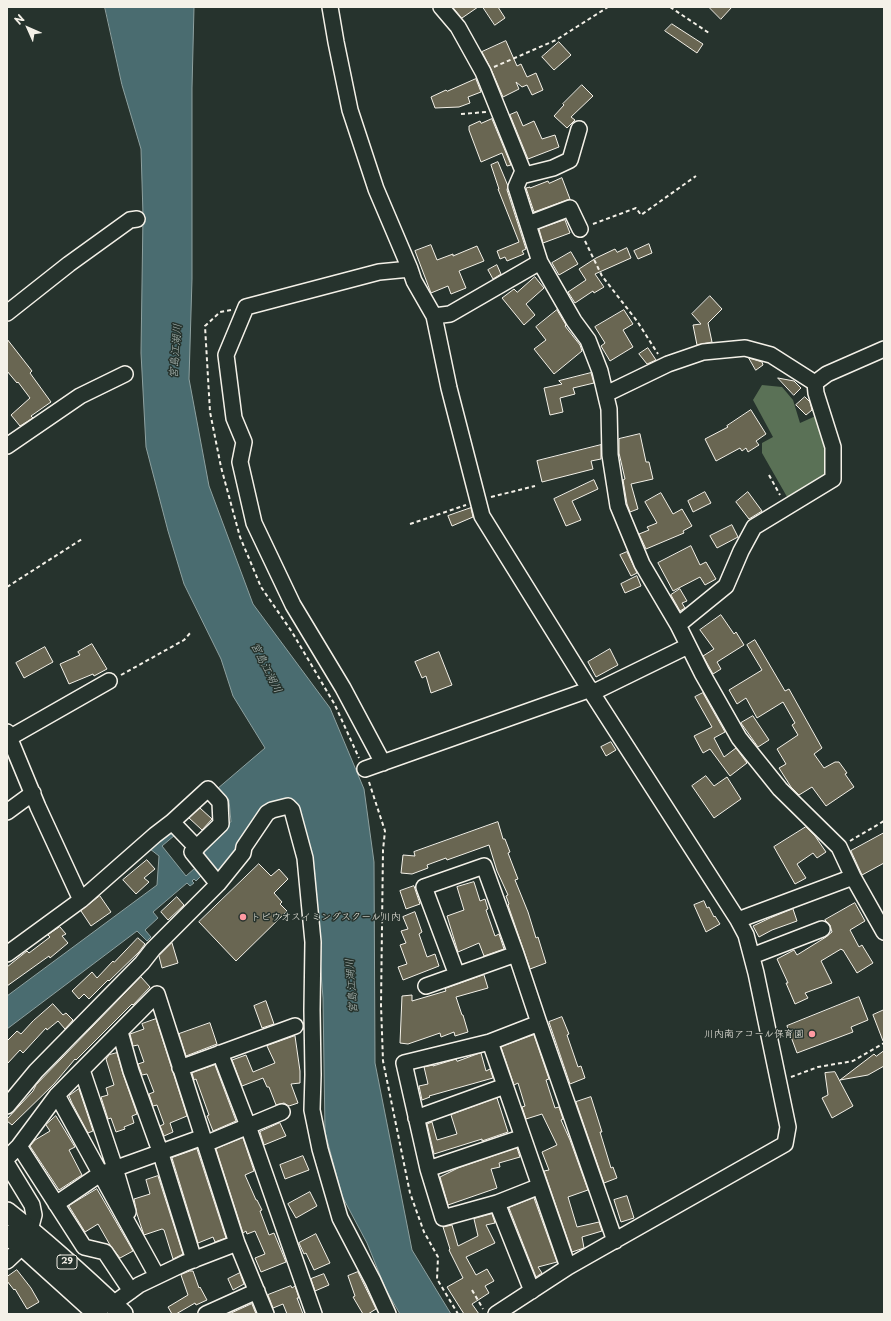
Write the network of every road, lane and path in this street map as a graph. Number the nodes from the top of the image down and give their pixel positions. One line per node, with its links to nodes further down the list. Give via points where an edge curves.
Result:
1 (330, 7): 16 (street, via 350,110 376,189)
2 (441, 7): 6 (street, via 458,27)
3 (608, 7): 6 (path, via 556,40)
4 (670, 7): 5 (path)
5 (709, 34)
6 (483, 72): 7 (street)
7 (498, 108): 8 (path); 10 (street, via 523,171)
8 (461, 114)
9 (579, 129): 10 (street, via 570,160 553,168)
10 (521, 176): 13 (street, via 516,187)
11 (696, 176): 14 (path, via 641,215 636,208)
12 (137, 219): 17 (street, via 130,220 69,264)
13 (528, 224): 14 (street, via 570,208); 15 (street)
14 (580, 229): 20 (path, via 602,276 637,321)
15 (540, 262): 18 (street, via 450,314); 23 (street, via 588,340)
16 (410, 269): 18 (street); 35 (street, via 379,272 246,307 226,355 234,418 244,442 240,462 254,523 293,605 343,688)
17 (7, 313)
18 (434, 316): 33 (street, via 482,516)
19 (884, 349): 22 (street, via 828,374)
20 (665, 365): 22 (street, via 704,352 745,348 771,355); 23 (street)
21 (125, 374): 24 (street, via 80,396)
22 (815, 384): 26 (street, via 833,447 833,479)
23 (606, 394): 29 (street, via 609,409 610,455 618,506 642,564)
24 (7, 446)
25 (769, 475): 26 (path)
26 (788, 508): 29 (street, via 754,527 726,586)
27 (82, 539): 28 (path)
28 (7, 587)
29 (678, 625): 31 (street)
30 (191, 632): 32 (path, via 184,640)
31 (688, 646): 33 (street); 42 (street, via 739,738 780,789)
32 (109, 681): 34 (street)
33 (591, 691): 35 (street); 46 (street)
34 (8, 735): 37 (street)
35 (383, 763): 36 (street)
36 (365, 769): 100 (path, via 385,831 382,1061 410,1193 424,1232 438,1257 437,1279)
37 (33, 793): 38 (street); 45 (street)
38 (7, 812)
39 (884, 821): 42 (path)
40 (172, 822): 41 (street); 41 (street, via 208,789 220,802 221,824); 45 (street)
41 (197, 848): 44 (street, via 192,852)
42 (839, 848): 43 (street)
43 (853, 877): 46 (street); 48 (street)
44 (218, 884): 65 (street, via 36,1071); 99 (street, via 243,853 244,846 267,813 290,807 305,858 313,942 312,1110 320,1149 340,1218)
45 (81, 900): 49 (street)
46 (738, 920): 51 (street, via 746,935)
47 (822, 928): 51 (street)
48 (884, 932)
49 (7, 954)
50 (516, 954): 52 (street); 52 (street, via 484,866 424,888); 54 (street)
51 (752, 956): 62 (street)
52 (457, 975): 53 (street)
53 (426, 986)
54 (538, 1023): 57 (street); 85 (street)
55 (295, 1026): 59 (street)
56 (120, 1032): 60 (street, via 157,994); 61 (street); 72 (street)
57 (490, 1042): 63 (street); 67 (street, via 404,1063)
58 (884, 1043): 62 (path, via 853,1062 818,1067)
59 (220, 1053): 60 (street); 68 (street)
60 (180, 1068): 70 (street)
61 (82, 1070): 64 (street); 75 (street)
62 (779, 1082): 85 (street, via 788,1127 785,1144)
63 (505, 1086): 67 (street); 69 (street)
64 (57, 1095): 71 (street); 77 (street)
65 (7, 1106)
66 (282, 1112): 68 (street)
67 (416, 1118): 76 (street)
68 (248, 1126): 70 (street); 98 (street)
69 (523, 1136): 76 (street); 78 (street)
70 (204, 1140): 72 (street); 86 (street)
71 (19, 1146): 73 (street); 80 (street)
72 (160, 1151): 75 (street); 87 (street)
73 (7, 1158)
74 (7, 1164): 84 (street, via 32,1205 34,1215)
75 (115, 1168): 77 (street); 82 (street, via 128,1209)
76 (428, 1169): 79 (street, via 443,1218)
77 (100, 1174): 80 (street); 82 (street)
78 (540, 1186): 79 (street); 89 (street)
79 (497, 1203): 94 (street)
80 (56, 1204): 92 (street, via 84,1247 105,1252)
81 (7, 1212): 84 (main road, 29)
82 (130, 1228): 90 (street)
83 (7, 1235): 84 (main road, 29)
84 (26, 1238): 88 (street); 95 (main road, 29, via 82,1275)
85 (615, 1240): 89 (street)
86 (237, 1243): 87 (street); 93 (street)
87 (194, 1260): 90 (street)
88 (7, 1261)
89 (568, 1267): 94 (street)
90 (157, 1276): 92 (street)
91 (472, 1290): 101 (path)
92 (130, 1291): 95 (street)
93 (257, 1291): 96 (street); 97 (street)
94 (532, 1291): 102 (street)
95 (112, 1311)
96 (206, 1314)
97 (266, 1314)
98 (314, 1314)
99 (388, 1314)
100 (458, 1314)
101 (486, 1314)
102 (496, 1314)

